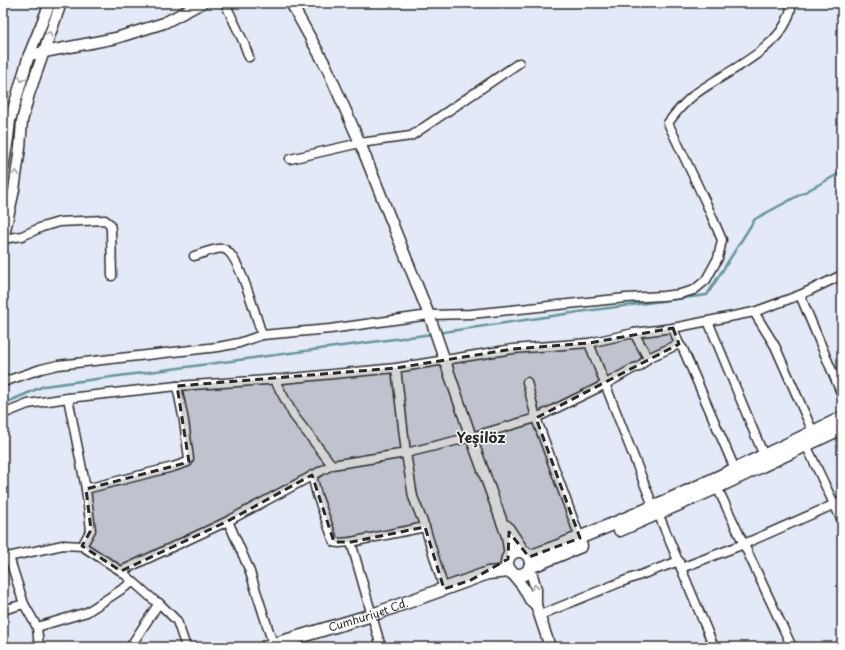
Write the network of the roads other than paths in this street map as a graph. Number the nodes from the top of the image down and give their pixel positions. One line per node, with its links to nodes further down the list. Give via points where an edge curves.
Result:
1 (50, 3): 8 (street)
2 (61, 3): 7 (street, one-way to 2)
3 (202, 3): 7 (street, via 164,23 116,38)
4 (225, 3): 9 (street)
5 (291, 3): 13 (street, via 327,68)
6 (790, 3): 22 (street, via 792,6 786,25 770,43 696,94 677,109 668,123 722,240 718,258 706,280 694,290 680,294)
7 (42, 53): 8 (street); 12 (street)
8 (29, 55): 11 (street, one-way to 11)
9 (249, 57)
10 (519, 63): 13 (street, via 411,136)
11 (6, 120): 12 (street); 15 (street, via 8,138)
12 (22, 121): 16 (street, one-way to 12, via 14,190)
13 (360, 143): 14 (street); 22 (street)
14 (290, 159)
15 (3, 169)
16 (3, 239): 19 (street, via 22,236 59,222 105,220 110,224 111,230)
17 (194, 256): 26 (street, via 217,249 224,249 232,254 246,283)
18 (842, 275): 20 (street)
19 (112, 276)
20 (800, 295): 21 (street); 37 (street)
21 (754, 312): 23 (street); 43 (street, via 775,346)
22 (430, 318): 26 (street); 30 (street)
23 (708, 321): 24 (street); 47 (street)
24 (673, 328): 25 (street); 28 (street)
25 (634, 333): 27 (street); 29 (street)
26 (262, 335): 33 (street, via 218,347 58,365)
27 (589, 343): 30 (street, via 513,350); 35 (street)
28 (678, 344): 29 (street); 49 (street, via 683,349)
29 (648, 358): 35 (street, via 639,367)
30 (445, 361): 31 (street); 44 (street)
31 (396, 368): 32 (street); 46 (street)
32 (274, 379): 36 (street); 48 (street, via 294,416)
33 (3, 382)
34 (526, 382): 40 (street)
35 (604, 385): 40 (street); 54 (street)
36 (177, 386): 38 (street); 52 (street, via 188,462)
37 (842, 395)
38 (68, 398): 39 (street, via 28,404); 52 (street)
39 (3, 414)
40 (536, 418): 44 (street); 59 (street)
41 (842, 418): 43 (main road)
42 (842, 428): 45 (main road)
43 (812, 432): 45 (main road)
44 (471, 437): 46 (street); 57 (street)
45 (803, 442): 47 (main road); 51 (main road); 53 (street)
46 (406, 453): 48 (street); 58 (street, via 413,497)
47 (764, 456): 49 (main road)
48 (332, 465): 50 (street)
49 (735, 469): 54 (main road)
50 (312, 475): 55 (street); 60 (street, via 334,542)
51 (717, 487): 54 (main road); 61 (street)
52 (86, 489): 62 (street, via 91,530)
53 (838, 503): 56 (street); 61 (street)
54 (656, 510): 59 (main road); 64 (main road); 66 (street)
55 (228, 521): 67 (street); 77 (street, via 249,569)
56 (842, 521)
57 (502, 522): 64 (street, via 509,527); 65 (street, via 507,536)
58 (425, 527): 60 (street); 69 (street)
59 (580, 538): 64 (main road)
60 (351, 542): 74 (street)
61 (744, 544): 66 (street); 84 (street)
62 (82, 546): 63 (street, via 63,545); 67 (street)
63 (6, 557): 71 (street)
64 (528, 562): 65 (main road, via 520,552 515,552); 65 (main road, via 524,574 520,575); 72 (street, one-way to 64, via 536,589)
65 (510, 564): 69 (main road, Cumhuriyet Cd., via 487,569 471,580); 72 (street, via 530,600)
66 (680, 565): 75 (street, via 621,582); 83 (street)
67 (121, 571): 68 (street)
68 (133, 582): 70 (street); 76 (street, via 87,612)
69 (444, 589): 74 (main road, Cumhuriyet Cd.)
70 (159, 603): 79 (street); 80 (street, via 177,621)
71 (24, 604): 73 (street); 76 (street)
72 (536, 605): 75 (street)
73 (3, 610)
74 (372, 615): 77 (main road, Cumhuriyet Cd.); 81 (street)
75 (540, 615): 82 (street)
76 (37, 627): 78 (street)
77 (269, 646)
78 (39, 647)
79 (130, 647)
80 (186, 647)
81 (381, 647)
82 (550, 647)
83 (714, 647)
84 (792, 647)

